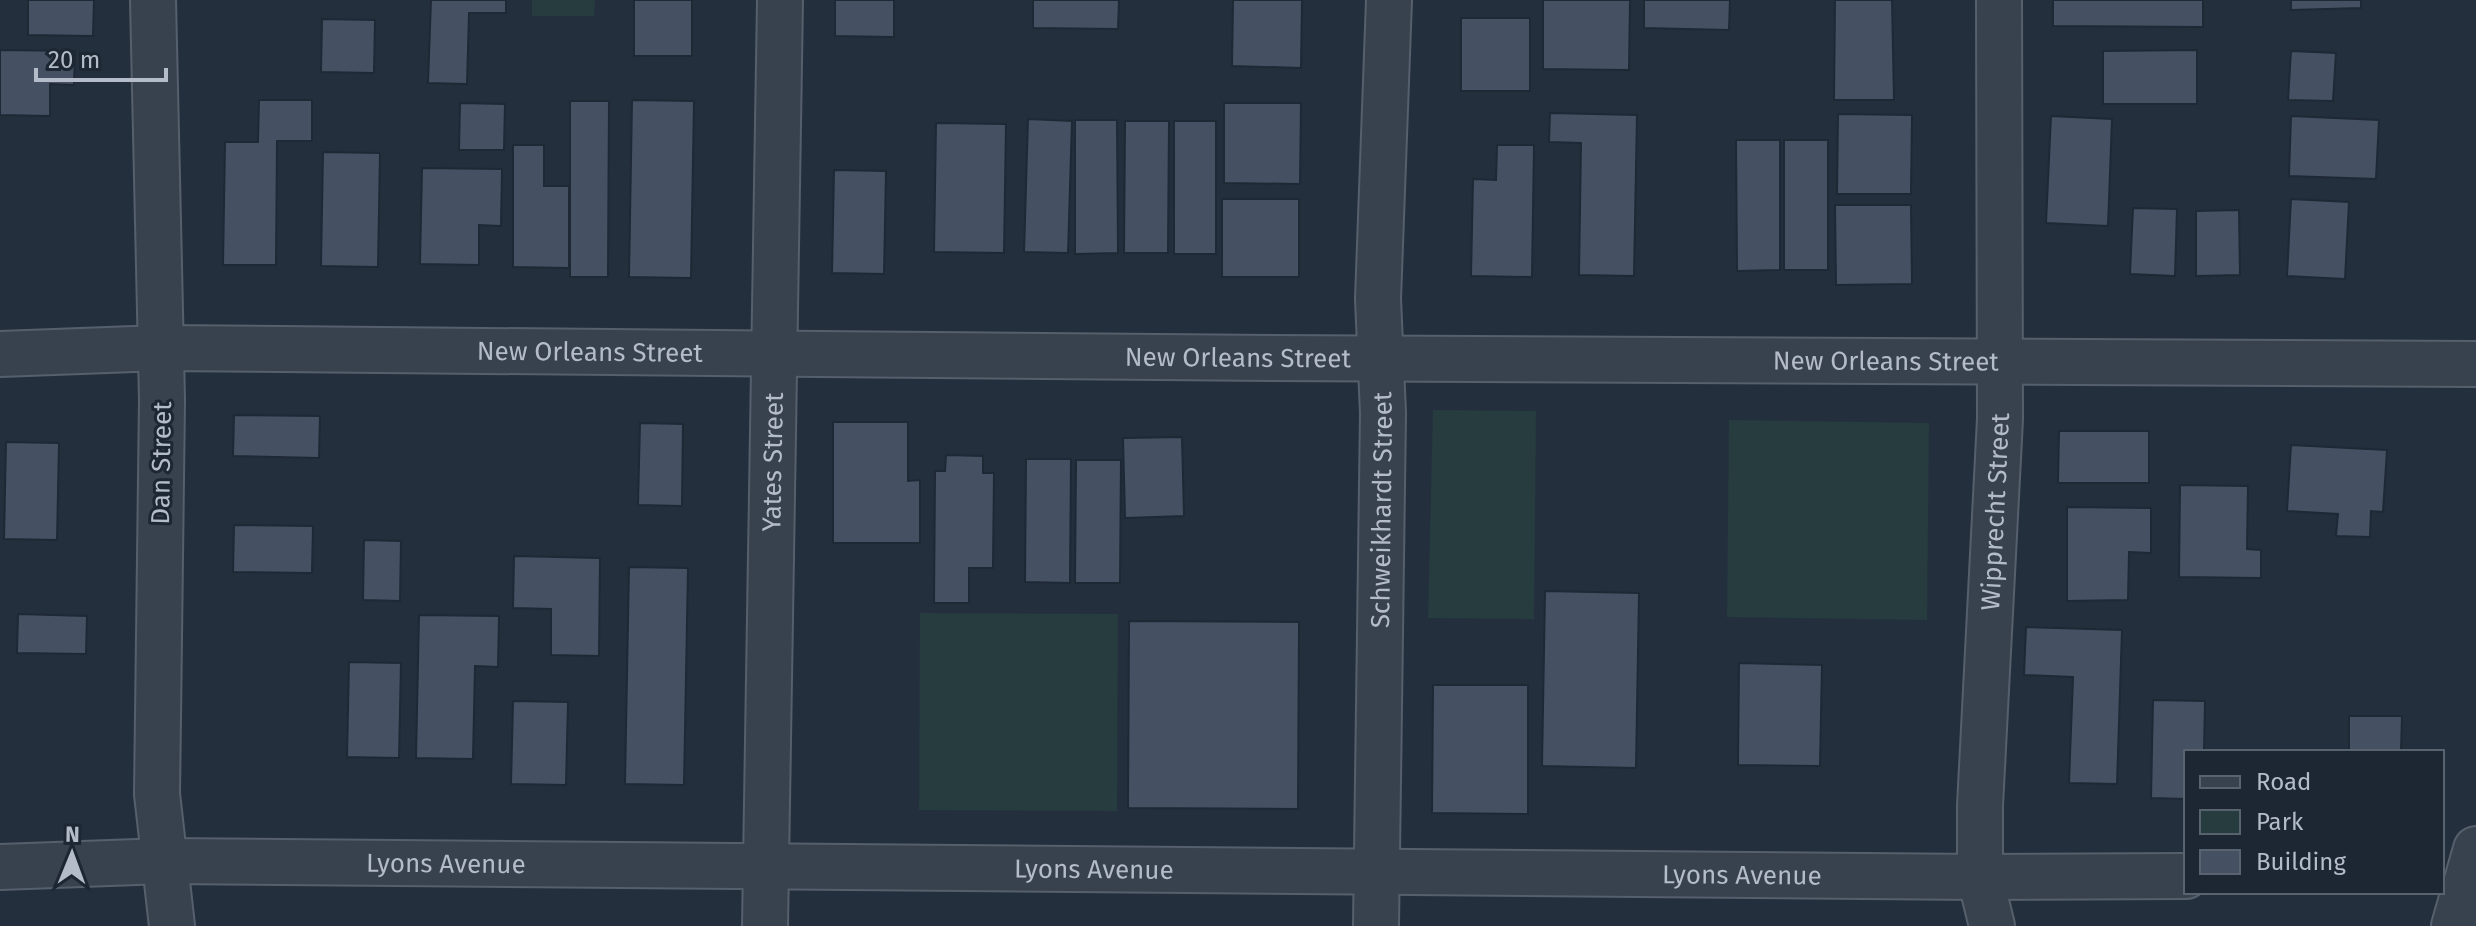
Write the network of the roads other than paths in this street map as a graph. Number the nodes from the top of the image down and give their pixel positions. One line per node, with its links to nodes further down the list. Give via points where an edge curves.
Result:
1 (153, 0): 5 (street, Dan Street)
2 (780, 0): 6 (street, Yates Street)
3 (1389, 0): 8 (street, Schweikhardt Street)
4 (1999, 0): 9 (street, Wipprecht Street)
5 (161, 348): 6 (street, New Orleans Street); 7 (street, New Orleans Street); 11 (street, Dan Street, via 157,794)
6 (777, 353): 8 (street, New Orleans Street); 13 (street, Yates Street)
7 (0, 354)
8 (1380, 359): 9 (street, New Orleans Street); 15 (street, Schweikhardt Street)
9 (2000, 361): 10 (street, New Orleans Street); 17 (street, Wipprecht Street)
10 (2476, 364)
11 (164, 861): 12 (street, Lyons Avenue); 13 (street, Lyons Avenue); 18 (street, Dan Street)
12 (0, 867)
13 (766, 867): 15 (street, Lyons Avenue); 19 (street, Yates Street)
14 (2466, 867): 22 (street)
15 (1377, 870): 17 (street, Lyons Avenue); 20 (street, Schweikhardt Street)
16 (2184, 876): 17 (street, Lyons Avenue)
17 (1980, 877): 21 (street, Wipprecht Street)
18 (172, 926)
19 (765, 926)
20 (1376, 926)
21 (1992, 926)
22 (2454, 926)

